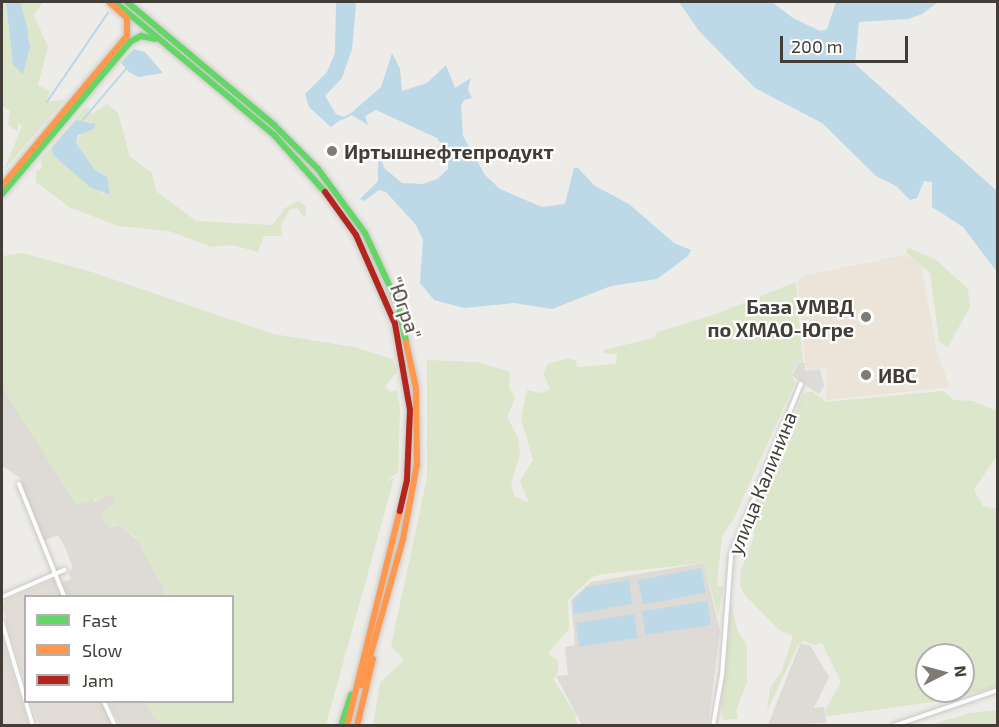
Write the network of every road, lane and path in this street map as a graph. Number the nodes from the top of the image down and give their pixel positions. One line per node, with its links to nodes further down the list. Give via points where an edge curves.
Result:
1 (109, 2): 4 (main road)
2 (127, 2): 18 (main road, "Югра", via 274,125 318,169 356,219 390,284 411,353 418,437 410,510)
3 (118, 4): 4 (main road); 7 (main road, "Югра")
4 (127, 18): 6 (main road)
5 (152, 37): 6 (main road); 7 (main road); 8 (main road)
6 (127, 41): 9 (main road); 10 (main road)
7 (162, 41): 8 (main road, "Югра")
8 (279, 140): 17 (main road, "Югра", via 326,191 356,235 385,294 402,351 410,410 409,464 400,520)
9 (2, 186)
10 (2, 194)
11 (801, 384): 29 (street, улица Калинина, via 732,556 722,675)
12 (19, 484): 14 (street)
13 (64, 570): 14 (street)
14 (55, 574): 15 (street); 16 (street)
15 (63, 595)
16 (2, 597)
17 (376, 611): 26 (main road); 27 (main road, "Югра")
18 (383, 614): 27 (main road, "Югра"); 28 (main road)
19 (2, 622): 21 (street)
20 (998, 690): 30 (street)
21 (24, 696)
22 (26, 703): 24 (street)
23 (104, 703): 25 (street)
24 (33, 726)
25 (115, 726)
26 (341, 726)
27 (348, 726)
28 (357, 726)
29 (713, 726)
30 (893, 726)

